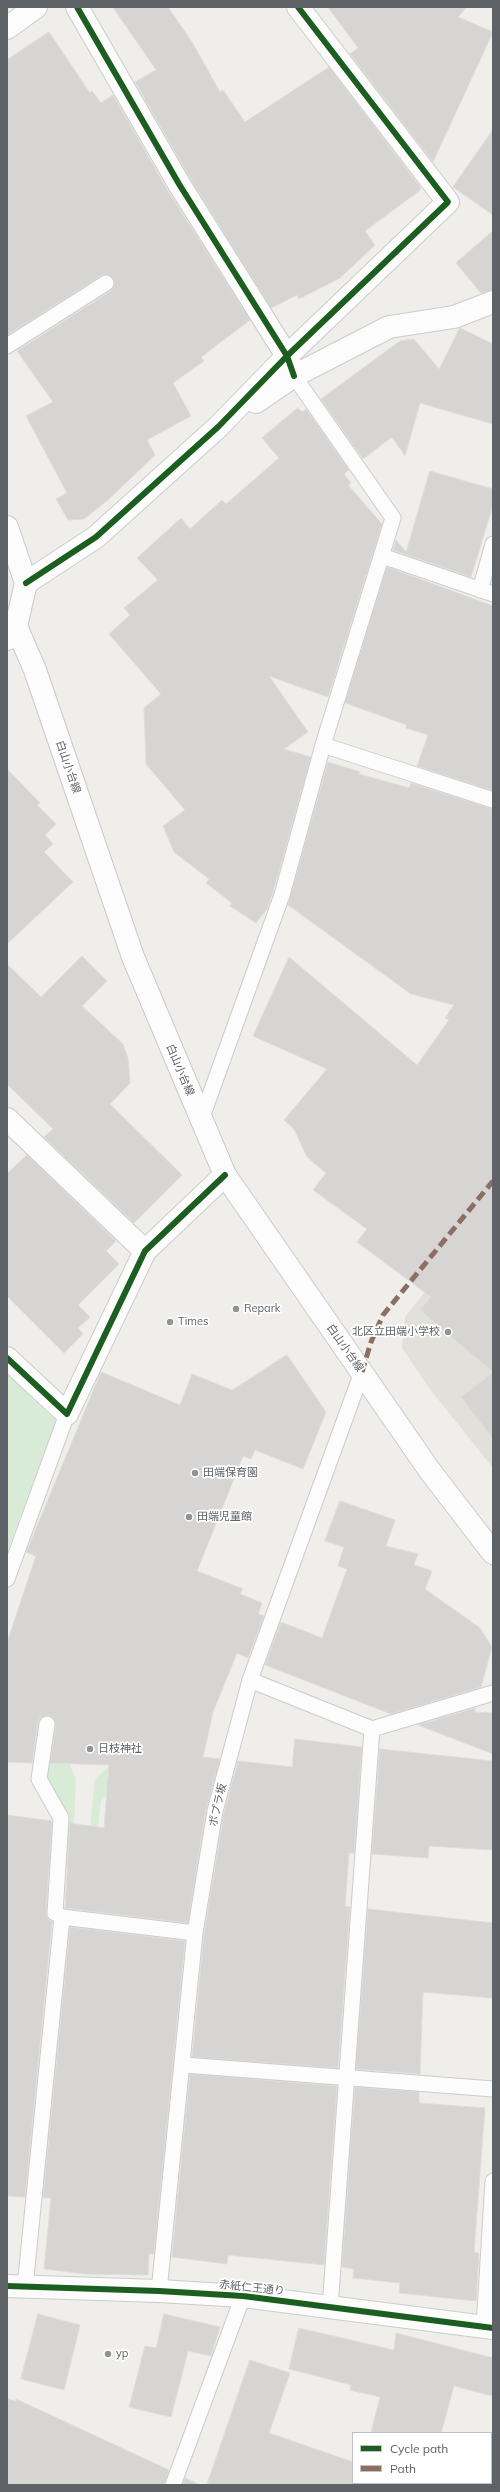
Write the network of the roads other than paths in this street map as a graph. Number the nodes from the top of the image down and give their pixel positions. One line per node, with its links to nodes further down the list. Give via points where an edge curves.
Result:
1 (36, 7): 4 (street)
2 (77, 7): 8 (street, via 179,184)
3 (298, 7): 8 (street, via 448,202)
4 (7, 28)
5 (106, 283): 7 (lane)
6 (493, 302): 8 (street, via 454,318 389,327)
7 (7, 346)
8 (291, 366): 11 (lane, via 393,518); 12 (street, via 218,427 96,537)
9 (7, 527): 12 (street)
10 (493, 544): 13 (lane)
11 (382, 556): 13 (lane); 15 (lane)
12 (26, 583): 14 (street, 白山小台線)
13 (487, 592)
14 (12, 632): 18 (street, 白山小台線, via 35,670 133,958)
15 (323, 745): 16 (lane); 18 (lane, via 282,895)
16 (493, 800)
17 (7, 1119): 20 (street)
18 (201, 1120): 19 (street, 白山小台線)
19 (225, 1175): 20 (street); 22 (street, 白山小台線)
20 (145, 1251): 23 (street)
21 (7, 1358): 23 (street)
22 (362, 1372): 24 (street, 白山小台線, via 430,1471); 26 (lane, ポプラ坂)
23 (67, 1414): 25 (lane)
24 (493, 1553)
25 (7, 1579)
26 (250, 1680): 29 (lane); 31 (lane, ポプラ坂, via 215,1811)
27 (493, 1693): 29 (lane)
28 (47, 1724): 30 (lane, via 39,1778 61,1818 55,1913)
29 (372, 1730): 33 (lane)
30 (62, 1917): 31 (lane); 36 (lane)
31 (196, 1933): 32 (lane, ポプラ坂)
32 (184, 2065): 33 (lane); 37 (lane, ポプラ坂)
33 (347, 2078): 34 (lane); 39 (lane)
34 (493, 2089)
35 (493, 2181): 40 (lane)
36 (16, 2287): 37 (street, 赤紙仁王通り)
37 (159, 2291): 38 (street, 赤紙仁王通り)
38 (243, 2296): 39 (street, 赤紙仁王通り); 41 (lane)
39 (330, 2308): 40 (street, 赤紙仁王通り)
40 (489, 2327)
41 (173, 2485)

